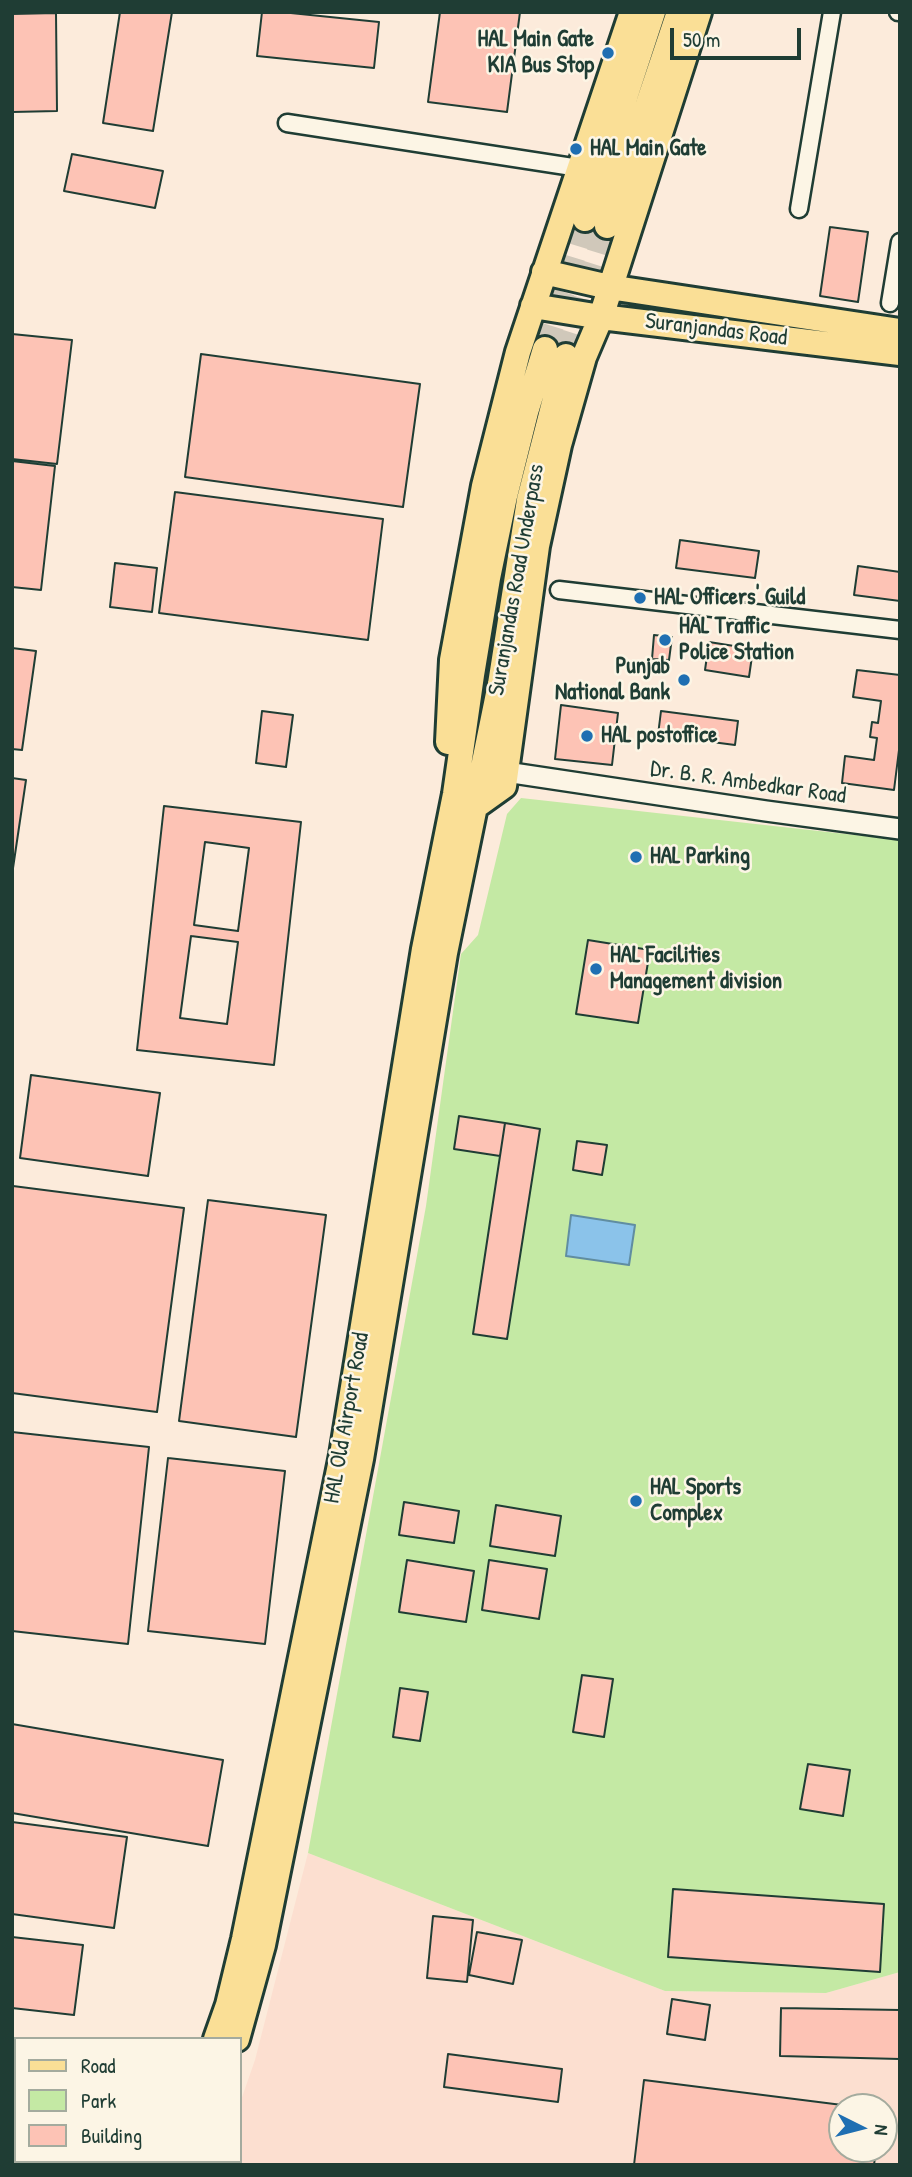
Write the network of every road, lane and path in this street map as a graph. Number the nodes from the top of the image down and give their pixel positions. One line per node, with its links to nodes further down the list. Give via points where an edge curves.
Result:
1 (632, 12): 7 (main road)
2 (653, 12): 3 (main road, via 596,222)
3 (678, 12)
4 (699, 12): 11 (main road)
5 (832, 12): 8 (street)
6 (287, 123): 7 (street)
7 (579, 168): 10 (main road)
8 (799, 209)
9 (900, 242): 12 (street)
10 (544, 272): 11 (main road, Suranjandas Road); 13 (main road)
11 (610, 287): 14 (main road); 15 (main road, Suranjandas Road)
12 (890, 303)
13 (533, 306): 14 (main road, Suranjandas Road); 21 (main road, via 484,486 452,660 446,772)
14 (601, 317): 17 (main road, Suranjandas Road); 20 (main road, via 584,357 549,488)
15 (900, 331)
16 (555, 353): 21 (main road, Suranjandas Road Underpass, via 548,417 528,500 499,684)
17 (900, 353)
18 (559, 590): 19 (street)
19 (900, 630)
20 (506, 772): 21 (main road, via 504,786); 22 (street, Dr. B. R. Ambedkar Road)
21 (465, 800): 23 (main road, HAL Old Airport Road, via 424,949 342,1455 244,1939); 24 (main road, HAL Old Airport Road, via 445,953 362,1459 263,1945)
22 (900, 829)
23 (217, 2037)
24 (238, 2037)

